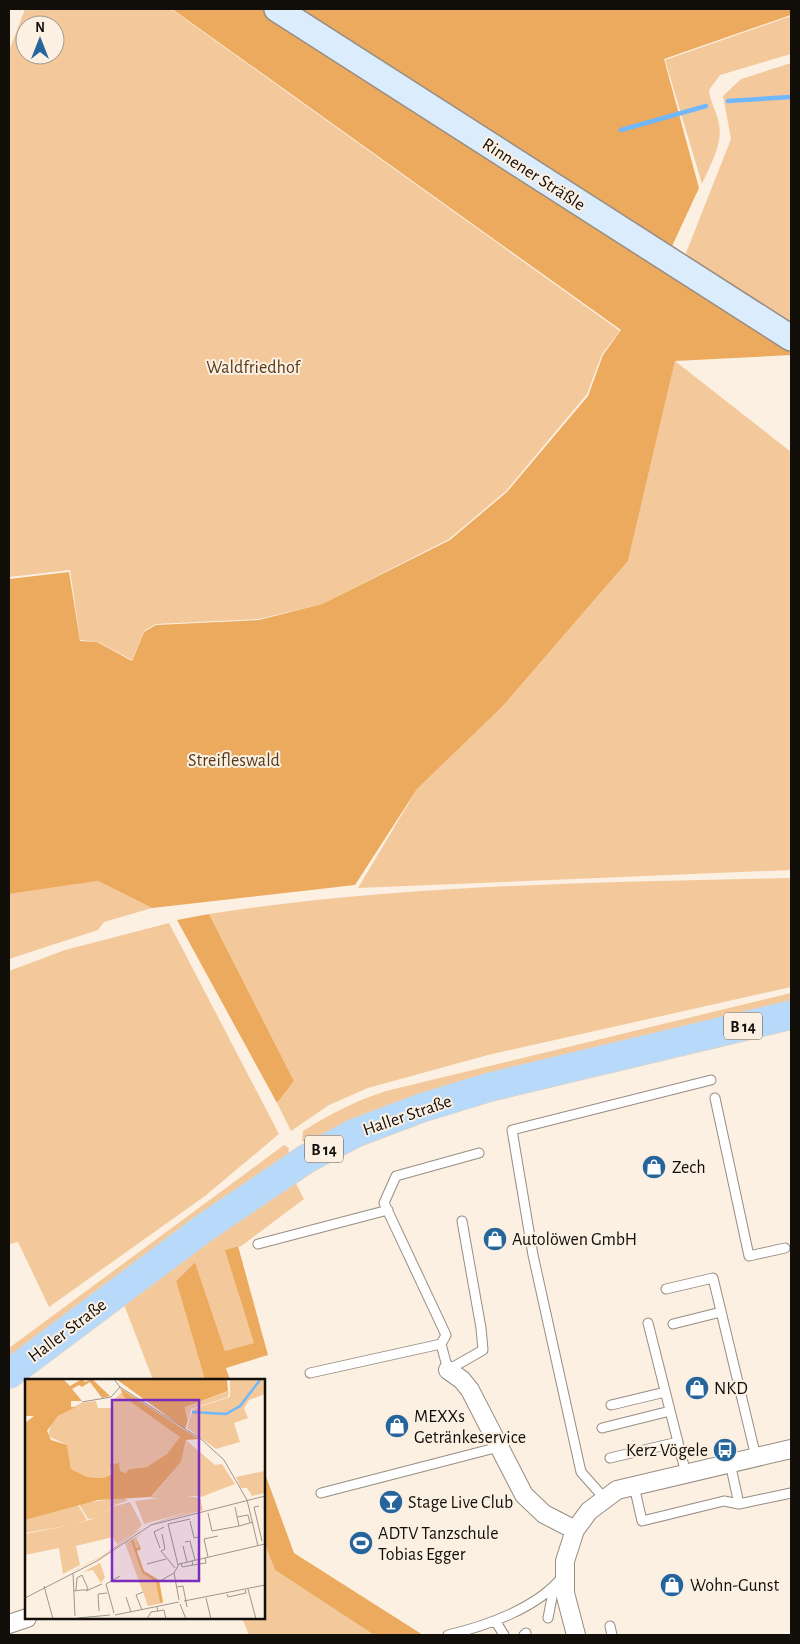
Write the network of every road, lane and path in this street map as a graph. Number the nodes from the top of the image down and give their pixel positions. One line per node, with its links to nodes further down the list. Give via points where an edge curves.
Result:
1 (277, 9): 2 (street, Rinnener Sträßle)
2 (791, 338)
3 (791, 1015): 18 (main road, Haller Straße / B 14, via 490,1087 355,1133 306,1159 204,1228)
4 (711, 1080): 33 (lane, via 512,1130 533,1256 581,1472)
5 (715, 1098): 10 (lane, via 749,1256)
6 (479, 1153): 7 (lane, via 396,1176 384,1203)
7 (388, 1210): 9 (lane); 15 (lane, via 446,1335)
8 (462, 1221): 16 (lane, via 483,1350)
9 (258, 1244)
10 (785, 1248)
11 (666, 1289): 12 (lane, via 713,1278)
12 (721, 1312): 14 (lane); 26 (lane)
13 (648, 1323): 19 (lane)
14 (673, 1324)
15 (441, 1344): 16 (lane); 17 (lane)
16 (448, 1370): 24 (street, via 470,1390)
17 (310, 1372)
18 (9, 1374)
19 (665, 1392): 20 (lane); 21 (lane)
20 (611, 1405)
21 (670, 1411): 22 (lane); 23 (lane)
22 (602, 1428)
23 (678, 1442): 27 (lane); 29 (lane)
24 (499, 1447): 32 (lane); 35 (street, via 524,1495 544,1514)
25 (791, 1449): 26 (street)
26 (756, 1457): 28 (street)
27 (610, 1458)
28 (730, 1463): 29 (street); 34 (lane)
29 (686, 1474): 30 (street)
30 (634, 1486): 33 (street, via 617,1490); 34 (lane, via 642,1521 724,1501)
31 (791, 1493): 34 (lane)
32 (321, 1494)
33 (605, 1499): 35 (street, via 588,1511)
34 (739, 1504)
35 (575, 1530): 36 (street)
36 (559, 1581): 37 (lane); 39 (lane); 43 (street)
37 (548, 1618)
38 (25, 1619): 40 (street)
39 (496, 1622): 41 (lane); 42 (lane)
40 (9, 1624)
41 (452, 1635)
42 (504, 1635)
43 (576, 1635)

